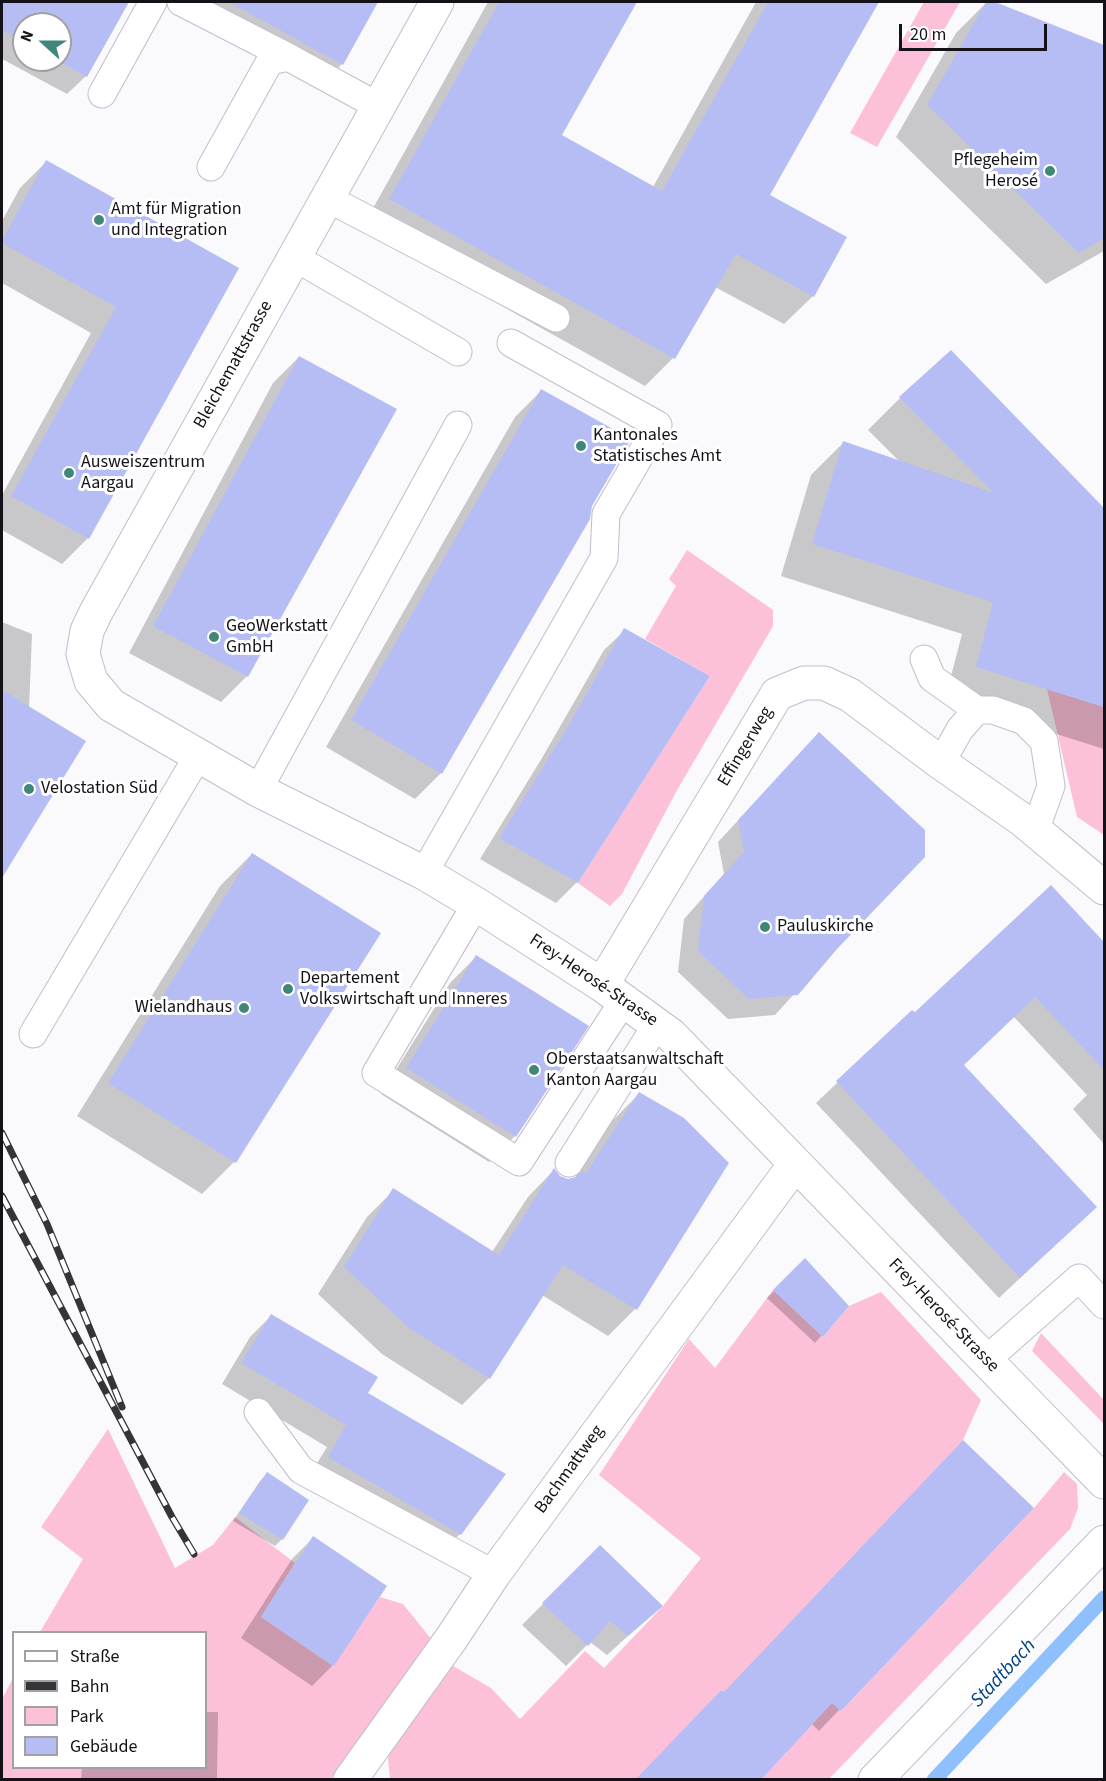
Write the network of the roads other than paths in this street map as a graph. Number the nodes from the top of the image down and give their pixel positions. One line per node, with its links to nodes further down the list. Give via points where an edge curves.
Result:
1 (153, 2): 5 (lane)
2 (181, 2): 4 (lane)
3 (437, 2): 6 (street, Bleichemattstrasse)
4 (288, 57): 6 (lane); 7 (lane, via 270,61)
5 (102, 94)
6 (378, 106): 8 (street, Bleichemattstrasse)
7 (211, 167)
8 (327, 198): 9 (street, Bleichemattstrasse); 10 (lane)
9 (294, 257): 12 (lane); 14 (street, Bleichemattstrasse)
10 (556, 318)
11 (511, 343): 21 (lane, via 658,425 606,514 604,558)
12 (458, 352)
13 (458, 425): 19 (lane)
14 (106, 595): 17 (street, Frey-Herosé-Strasse, via 87,631 82,654 92,681 111,705)
15 (924, 658): 16 (lane, via 932,678)
16 (977, 710): 18 (lane, via 960,729); 20 (lane, via 993,710 1024,722 1044,741 1051,786)
17 (198, 756): 19 (street, Frey-Herosé-Strasse); 26 (lane)
18 (941, 763): 20 (street, Effingerweg); 24 (street, Effingerweg, via 850,696 824,683 804,683 777,694)
19 (258, 790): 21 (street, Frey-Herosé-Strasse)
20 (1035, 831): 22 (street, Effingerweg)
21 (424, 873): 23 (street, Frey-Herosé-Strasse)
22 (1104, 888)
23 (476, 904): 24 (street, Frey-Herosé-Strasse); 24 (lane, via 376,1073 519,1162)
24 (613, 992): 25 (street, Frey-Herosé-Strasse)
25 (657, 1024): 27 (lane); 28 (street, Frey-Herosé-Strasse)
26 (33, 1034)
27 (569, 1163)
28 (795, 1164): 30 (street, Frey-Herosé-Strasse); 34 (street, Bachmattweg)
29 (1104, 1305): 30 (lane, via 1079,1278)
30 (986, 1360): 32 (street, Frey-Herosé-Strasse)
31 (258, 1412): 34 (lane, via 301,1470)
32 (1104, 1482)
33 (1104, 1542): 36 (street)
34 (494, 1575): 35 (street, Bachmattweg)
35 (350, 1779)
36 (875, 1779)

